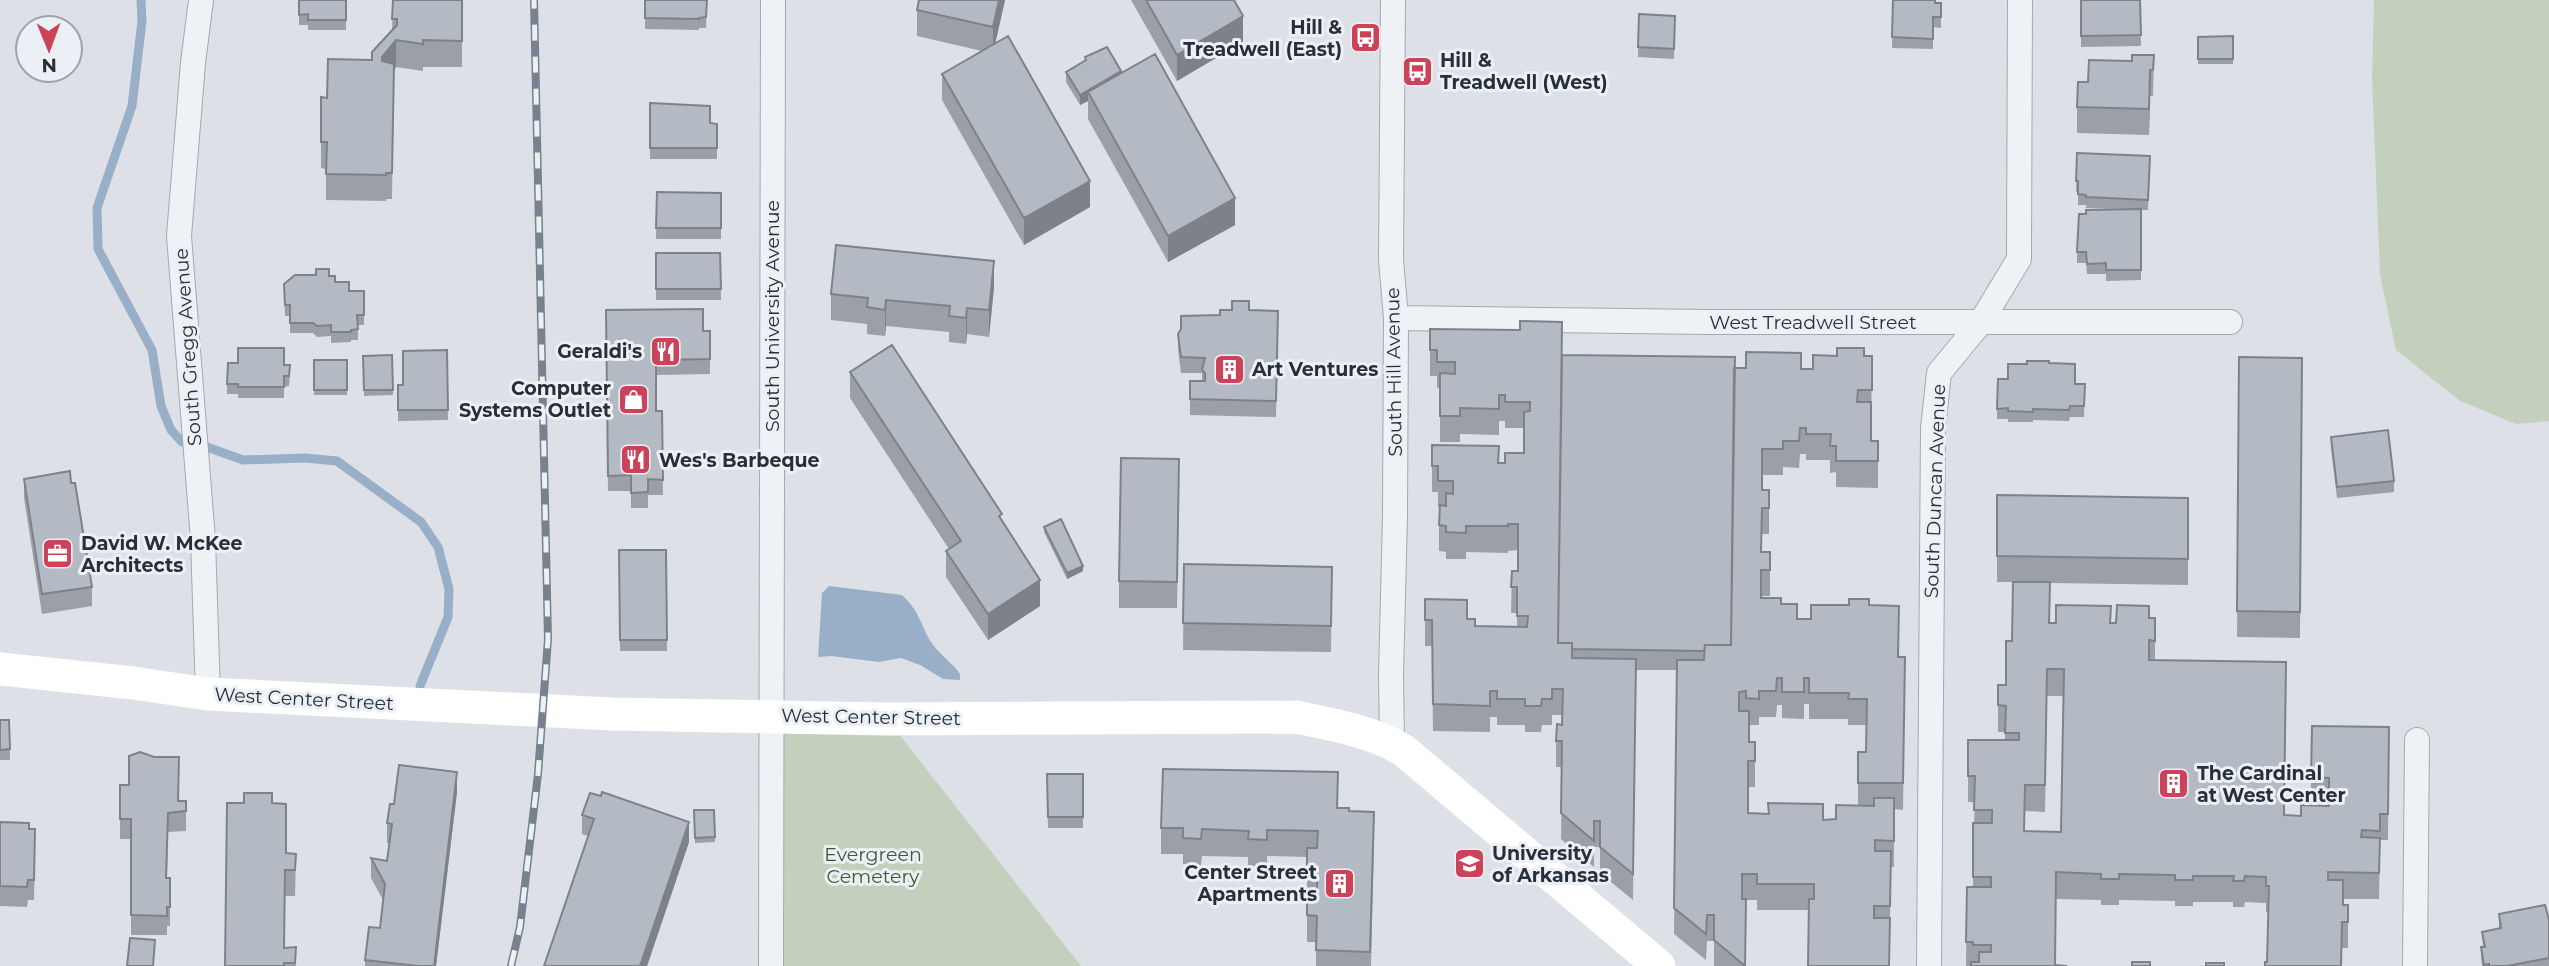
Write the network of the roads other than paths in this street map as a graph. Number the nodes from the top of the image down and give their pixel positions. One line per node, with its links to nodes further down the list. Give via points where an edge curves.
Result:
1 (201, 0): 9 (street, South Gregg Avenue, via 179,236 203,540)
2 (773, 0): 10 (street, South University Avenue)
3 (1393, 0): 5 (street, South Hill Avenue, via 1391,260)
4 (2020, 0): 6 (street, South Duncan Avenue, via 2019,259)
5 (1396, 317): 6 (street, West Treadwell Street); 12 (street, South Hill Avenue)
6 (1981, 322): 7 (street, West Treadwell Street); 15 (street, South Duncan Avenue, via 1939,373 1933,428)
7 (2230, 322)
8 (0, 669): 9 (street, West Center Street)
9 (208, 694): 10 (street, West Center Street, via 612,714)
10 (771, 715): 12 (street, West Center Street, via 887,719 1297,716); 13 (street, South University Avenue)
11 (2417, 740): 16 (street)
12 (1392, 744): 14 (street, West Center Street)
13 (771, 966)
14 (1659, 966)
15 (1929, 966)
16 (2415, 966)

